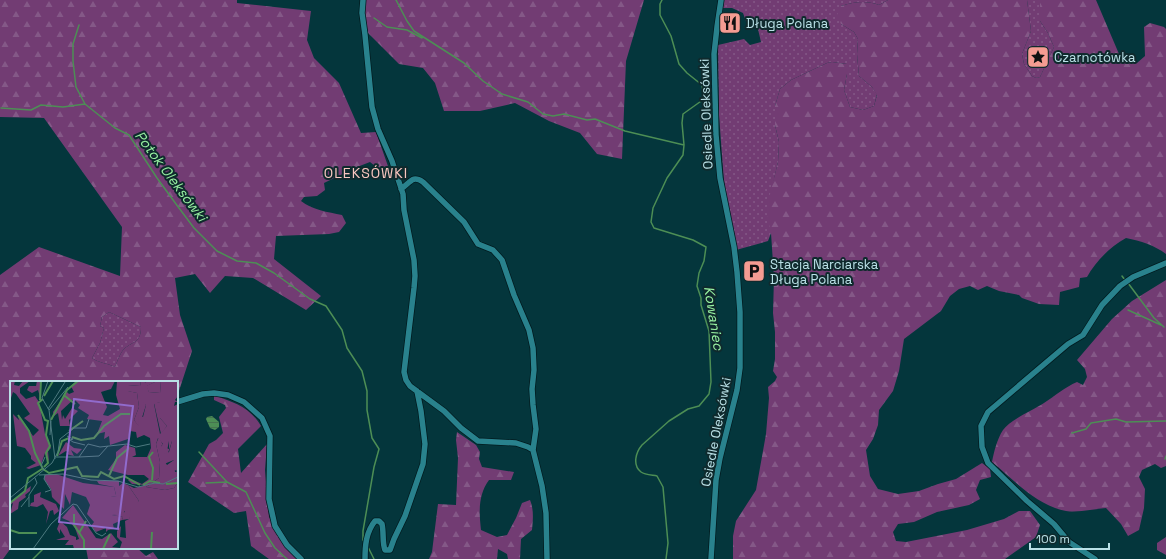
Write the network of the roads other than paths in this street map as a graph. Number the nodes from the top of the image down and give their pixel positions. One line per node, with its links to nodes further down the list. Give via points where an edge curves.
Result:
1 (363, 0): 3 (street, via 362,13 372,107)
2 (721, 0): 11 (street, Osiedle Oleksówki, via 714,54 716,135 720,178 737,272 740,368 716,480)
3 (401, 189): 5 (street, via 412,244 415,276 404,372 410,386); 7 (street, via 413,179 424,182 464,222 478,244 493,250 502,260 529,330 533,348 532,389 536,428)
4 (1166, 263): 12 (street, via 1132,277 1120,286 1102,305 1083,335 1068,344 988,412 981,426 982,447 988,463 1054,524 1069,542)
5 (417, 391): 7 (street, via 478,441 516,443); 9 (street, via 425,444 423,464 390,550 385,550 382,524 379,521 375,522 366,545)
6 (178, 402): 8 (street, via 203,394 228,395 244,402 262,418 270,436 269,499 274,526)
7 (533, 450): 10 (street, via 546,513)
8 (300, 559)
9 (365, 559)
10 (547, 559)
11 (711, 559)
12 (1095, 559)

